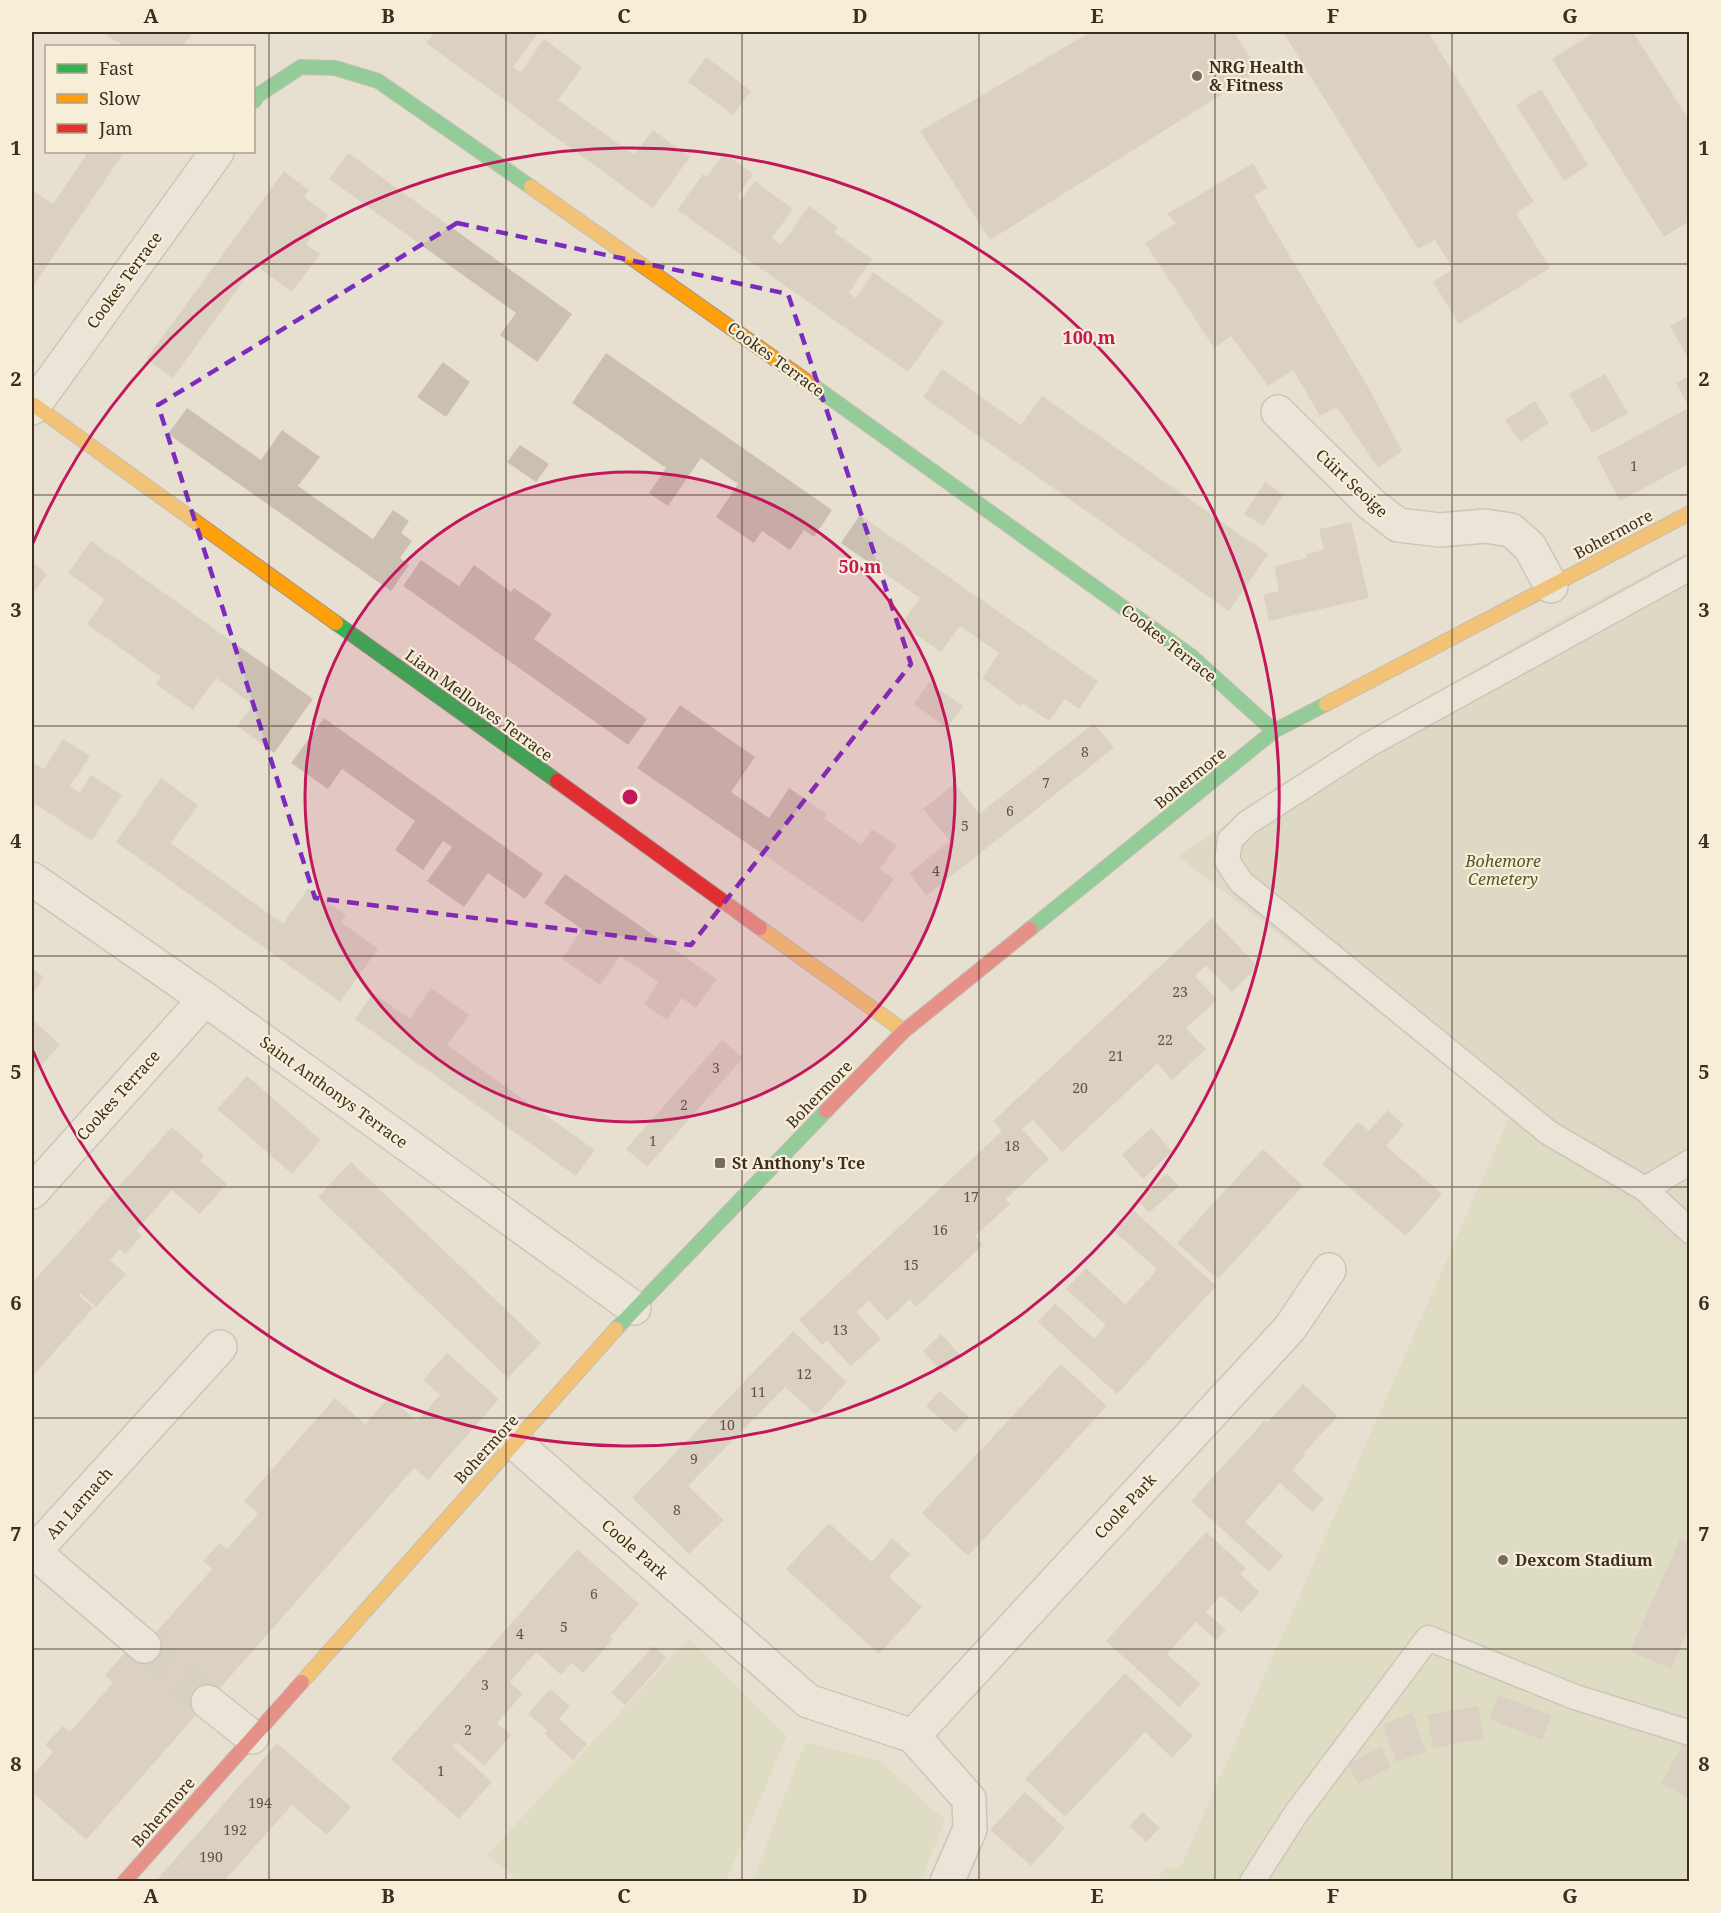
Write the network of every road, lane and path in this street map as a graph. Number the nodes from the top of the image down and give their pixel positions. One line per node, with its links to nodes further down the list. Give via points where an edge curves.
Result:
1 (255, 100): 8 (street, Cookes Terrace, via 301,67 334,68 378,81 730,326 1191,656)
2 (216, 153): 3 (street, Cookes Terrace)
3 (33, 406): 11 (street, Liam Mellowes Terrace)
4 (1278, 412): 7 (street, Cúirt Seoige, via 1371,504 1398,525 1440,530 1485,526 1511,530 1530,547)
5 (1689, 513): 7 (street, Bohermore)
6 (1689, 568): 13 (lane, via 1368,746 1247,823 1230,840 1227,861 1241,882 1549,1133)
7 (1551, 586): 8 (street, Bohermore)
8 (1274, 731): 11 (street, Bohermore)
9 (32, 879): 10 (street, Saint Anthonys Terrace)
10 (205, 999): 14 (street, Cookes Terrace); 17 (street, Saint Anthonys Terrace)
11 (904, 1031): 17 (street, Bohermore)
12 (1689, 1162): 13 (lane)
13 (1645, 1189): 15 (lane)
14 (32, 1192)
15 (1689, 1231)
16 (1329, 1270): 23 (street, Coole Park, via 1290,1328)
17 (634, 1308): 19 (street, Bohermore)
18 (220, 1347): 20 (street, An Larnach, via 34,1552)
19 (514, 1442): 23 (street, Coole Park, via 808,1701); 24 (street, Bohermore)
20 (144, 1646)
21 (208, 1702): 24 (street)
22 (1689, 1733): 27 (lane, via 1575,1697 1428,1638 1295,1815)
23 (913, 1736): 26 (street, Coole Park, via 969,1799 970,1829)
24 (252, 1737): 25 (street, Bohermore)
25 (124, 1881)
26 (947, 1881)
27 (1252, 1881)

